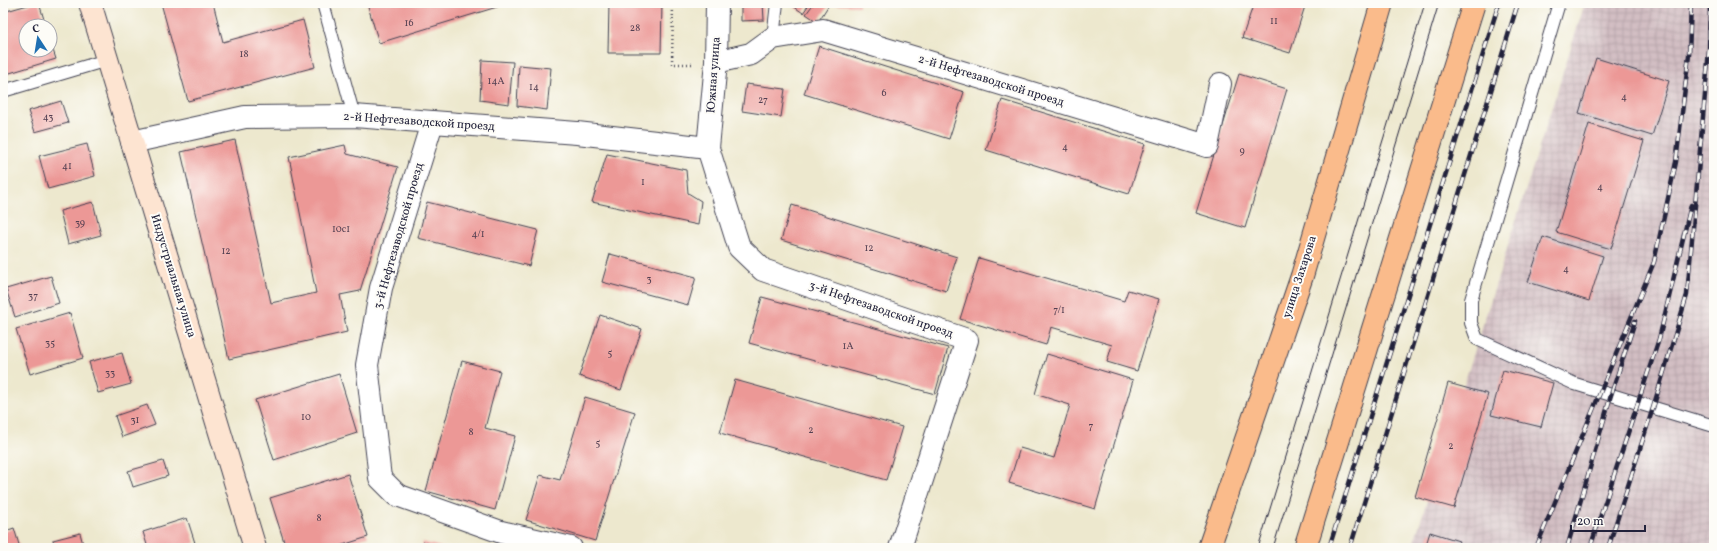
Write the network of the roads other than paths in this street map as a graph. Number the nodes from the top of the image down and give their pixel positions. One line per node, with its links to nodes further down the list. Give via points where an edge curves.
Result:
1 (90, 3): 9 (main road, Индустриальная улица)
2 (323, 3): 13 (lane)
3 (717, 3): 10 (street, Южная улица)
4 (776, 3): 8 (lane)
5 (1382, 3): 21 (main road, улица Захарова, via 1302,276)
6 (1474, 3): 22 (main road)
7 (1559, 3): 17 (lane, via 1471,300 1471,323 1477,339 1575,384)
8 (773, 38): 10 (street, 2-й Нефтезаводской проезд, via 751,54); 11 (street, 2-й Нефтезаводской проезд, via 823,30 1207,146)
9 (107, 60): 12 (lane); 15 (main road, Индустриальная улица)
10 (707, 63): 16 (street, Южная улица)
11 (1220, 84)
12 (3, 90)
13 (354, 116): 14 (street, 2-й Нефтезаводской проезд); 15 (street, 2-й Нефтезаводской проезд, via 245,118)
14 (432, 123): 16 (street, 2-й Нефтезаводской проезд, via 577,132); 19 (street, 3-й Нефтезаводской проезд, via 381,288 367,365 380,478 397,495 501,532)
15 (132, 142): 18 (main road, Индустриальная улица)
16 (708, 148): 20 (street, 3-й Нефтезаводской проезд, via 739,247 763,270 967,340)
17 (1714, 426)
18 (255, 548)
19 (571, 548)
20 (900, 548)
21 (1209, 548)
22 (1305, 548)

